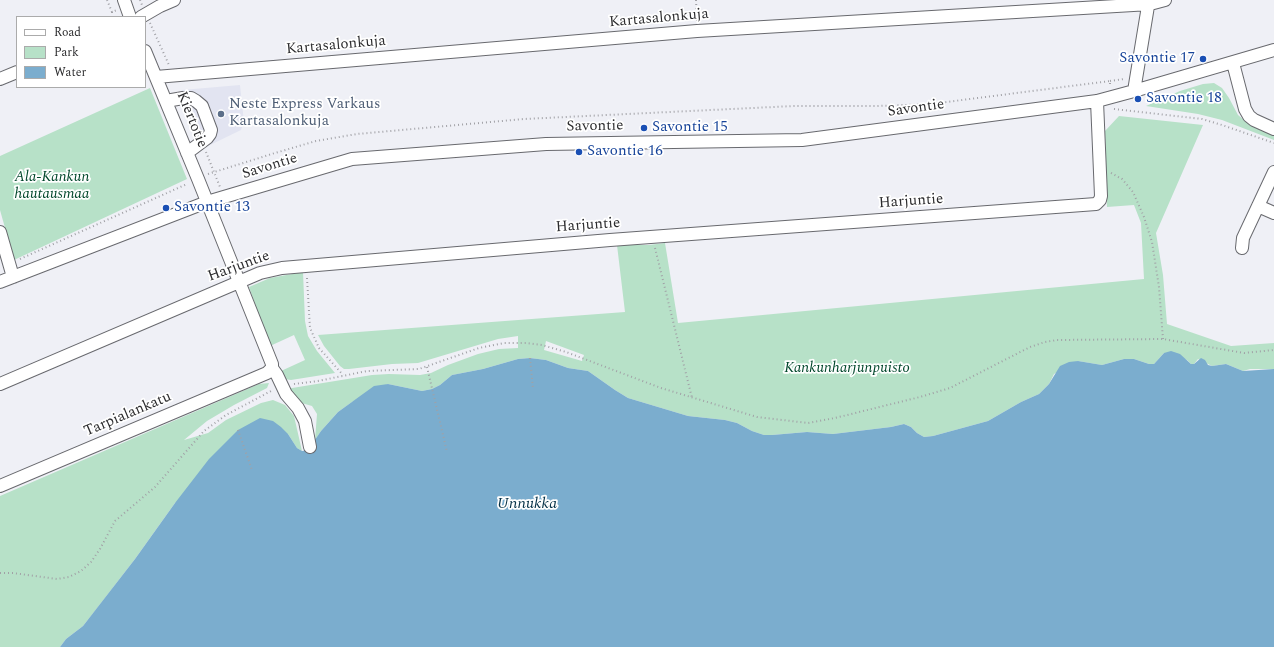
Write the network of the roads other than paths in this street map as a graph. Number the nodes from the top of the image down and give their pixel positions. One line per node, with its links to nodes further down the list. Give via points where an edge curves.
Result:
1 (124, 0): 5 (street)
2 (174, 0): 6 (street)
3 (1165, 0): 4 (street, Kartasalonkuja)
4 (1149, 2): 11 (street, Kartasalonkuja, via 697,31); 13 (street)
5 (130, 16)
6 (143, 16)
7 (1274, 50): 9 (street, Savontie)
8 (146, 53): 11 (street, Kiertotie)
9 (1233, 63): 13 (street, Savontie); 16 (street, via 1249,116)
10 (16, 72): 12 (street)
11 (156, 77): 14 (street, Kiertotie)
12 (0, 79)
13 (1134, 92): 15 (street, Savontie)
14 (166, 101): 17 (street, Kiertotie); 17 (street, via 191,98 202,106 211,130 210,134)
15 (1096, 101): 19 (street, Savontie, via 802,140 546,144 352,159); 26 (street, Harjuntie, via 1102,196 1096,204 282,268 260,273)
16 (1274, 129)
17 (187, 153): 19 (street, Kiertotie)
18 (1274, 172): 20 (street)
19 (207, 202): 24 (street, Savontie); 26 (street, Kiertotie)
20 (1258, 206): 21 (street); 23 (street, via 1243,238)
21 (1274, 213)
22 (0, 232): 24 (street)
23 (1242, 248)
24 (13, 277): 25 (street, Savontie)
25 (0, 282)
26 (239, 282): 27 (street, Kiertotie, via 272,364); 28 (street, Harjuntie)
27 (270, 371): 29 (street, Kiertotie, via 277,375 281,386 305,421); 30 (street, Tarpialankatu)
28 (0, 384)
29 (310, 447)
30 (0, 486)

